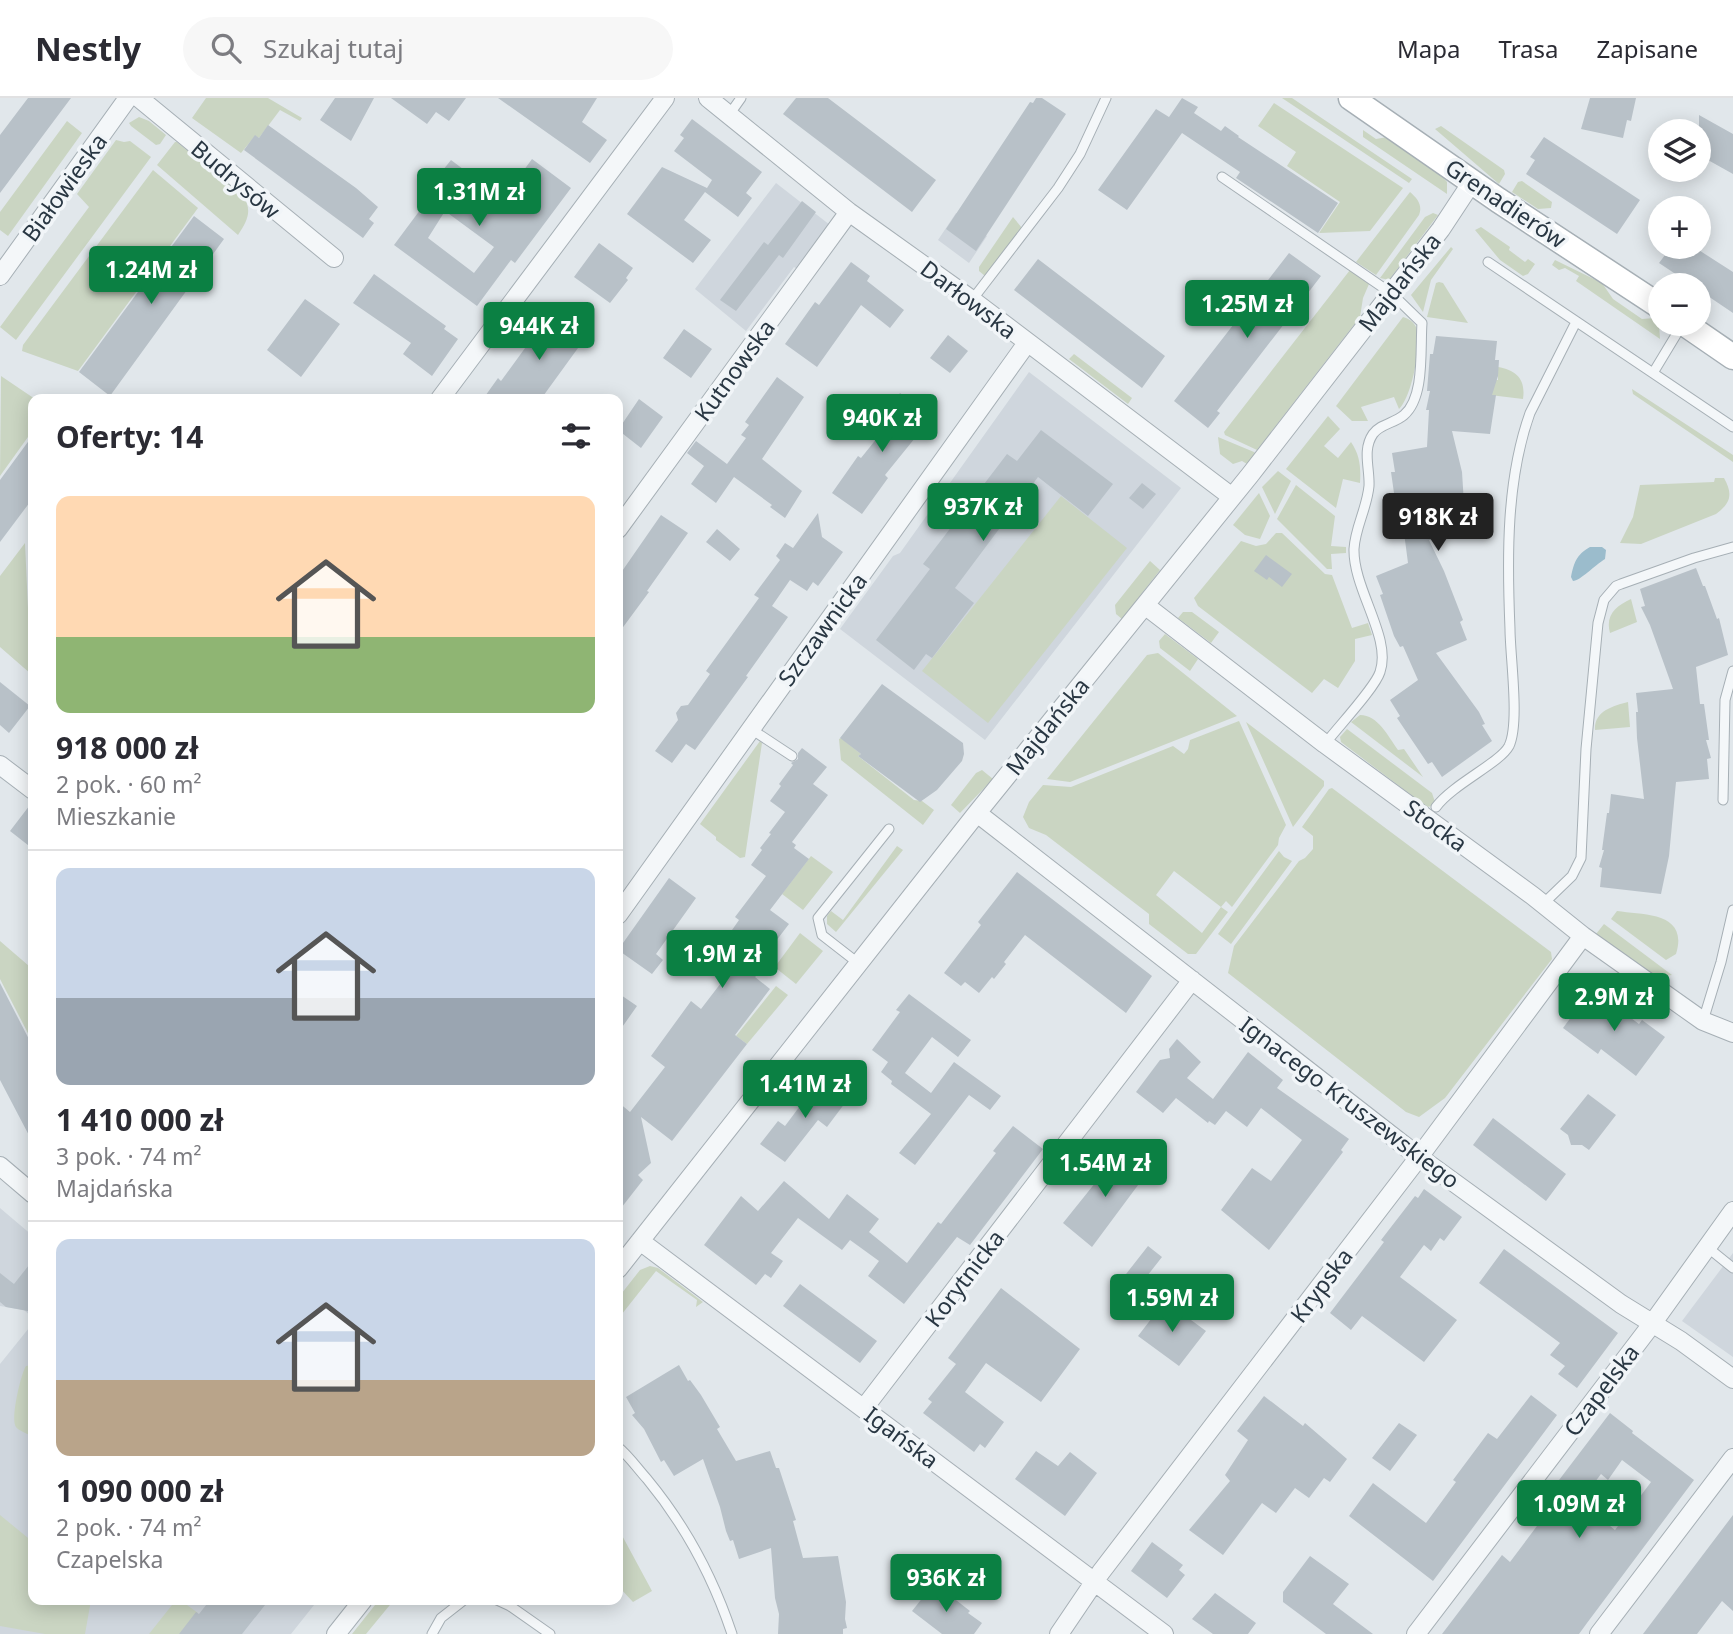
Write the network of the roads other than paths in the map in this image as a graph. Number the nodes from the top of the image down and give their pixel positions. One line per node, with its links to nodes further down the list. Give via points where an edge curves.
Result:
1 (128, 98): 14 (street, Białowieska)
2 (139, 98): 12 (street, Budrysów)
3 (665, 98): 24 (street)
4 (708, 98): 8 (street, Darłowska)
5 (741, 98): 8 (lane)
6 (1106, 98): 17 (lane, via 1058,188)
7 (1351, 98): 10 (street, Grenadierów)
8 (729, 115): 11 (street, Darłowska)
9 (1223, 177): 15 (lane)
10 (1472, 182): 15 (street, Majdańska); 16 (street, Grenadierów)
11 (849, 212): 17 (street, Darłowska); 27 (street, Kutnowska)
12 (334, 258)
13 (1488, 262): 18 (lane)
14 (2, 269)
15 (1391, 293): 26 (street, Majdańska); 32 (lane, via 1422,323 1418,395 1413,407 1379,428 1368,445 1369,486 1356,537 1355,565 1380,639 1382,660 1377,679)
16 (1648, 298)
17 (972, 300): 21 (street, Darłowska)
18 (1576, 322): 23 (lane); 37 (lane, via 1530,413 1518,464 1508,533 1510,744 1454,787)
19 (1676, 336): 23 (lane)
20 (1702, 336): 22 (street)
21 (1027, 343): 26 (street, Darłowska); 31 (street, Szczawnicka)
22 (1733, 357)
23 (1653, 373): 25 (lane)
24 (444, 394)
25 (1733, 427)
26 (1232, 498): 29 (street, Majdańska)
27 (623, 522)
28 (1733, 547): 40 (lane, via 1621,584 1604,600 1590,688 1581,858 1572,876)
29 (1146, 606): 32 (street, Stocka); 38 (street, Majdańska)
30 (1733, 671): 36 (lane, via 1725,700)
31 (750, 728): 33 (lane); 41 (street, Szczawnicka)
32 (1325, 744): 40 (street, Stocka)
33 (792, 756)
34 (0, 765): 35 (street)
35 (28, 786)
36 (1723, 800)
37 (1436, 807)
38 (977, 813): 44 (street, Majdańska); 45 (street, Ignacego Kruszewskiego)
39 (889, 829): 44 (lane, via 818,918 821,936)
40 (1543, 904): 43 (street, Stocka)
41 (623, 908)
42 (1733, 910): 46 (lane)
43 (1583, 936): 46 (street, Stocka); 48 (street, Krypska)
44 (858, 963): 52 (street, Majdańska)
45 (1192, 981): 48 (street, Ignacego Kruszewskiego); 58 (street, Korytnicka)
46 (1703, 1021): 47 (street, Stocka)
47 (1733, 1033)
48 (1419, 1157): 56 (street, Ignacego Kruszewskiego); 61 (street, Krypska)
49 (0, 1166): 50 (street)
50 (28, 1190)
51 (1733, 1212): 53 (street, Czapelska)
52 (640, 1241): 54 (street, Majdańska); 58 (street, Igańska)
53 (1707, 1247): 55 (lane); 56 (street, Czapelska)
54 (623, 1259)
55 (1733, 1268)
56 (1652, 1325): 57 (street, Ignacego Kruszewskiego); 71 (street, Czapelska)
57 (1733, 1379)
58 (864, 1408): 61 (street, Igańska)
59 (623, 1453): 68 (lane, via 691,1540 717,1589)
60 (1733, 1458): 72 (street)
61 (1095, 1581): 69 (street, Krypska); 70 (street, Igańska)
62 (359, 1605): 65 (street)
63 (458, 1605): 66 (lane, via 441,1618)
64 (508, 1605): 67 (lane)
65 (336, 1634)
66 (432, 1634)
67 (550, 1634)
68 (732, 1634)
69 (1059, 1634)
70 (1164, 1634)
71 (1416, 1634)
72 (1600, 1634)

